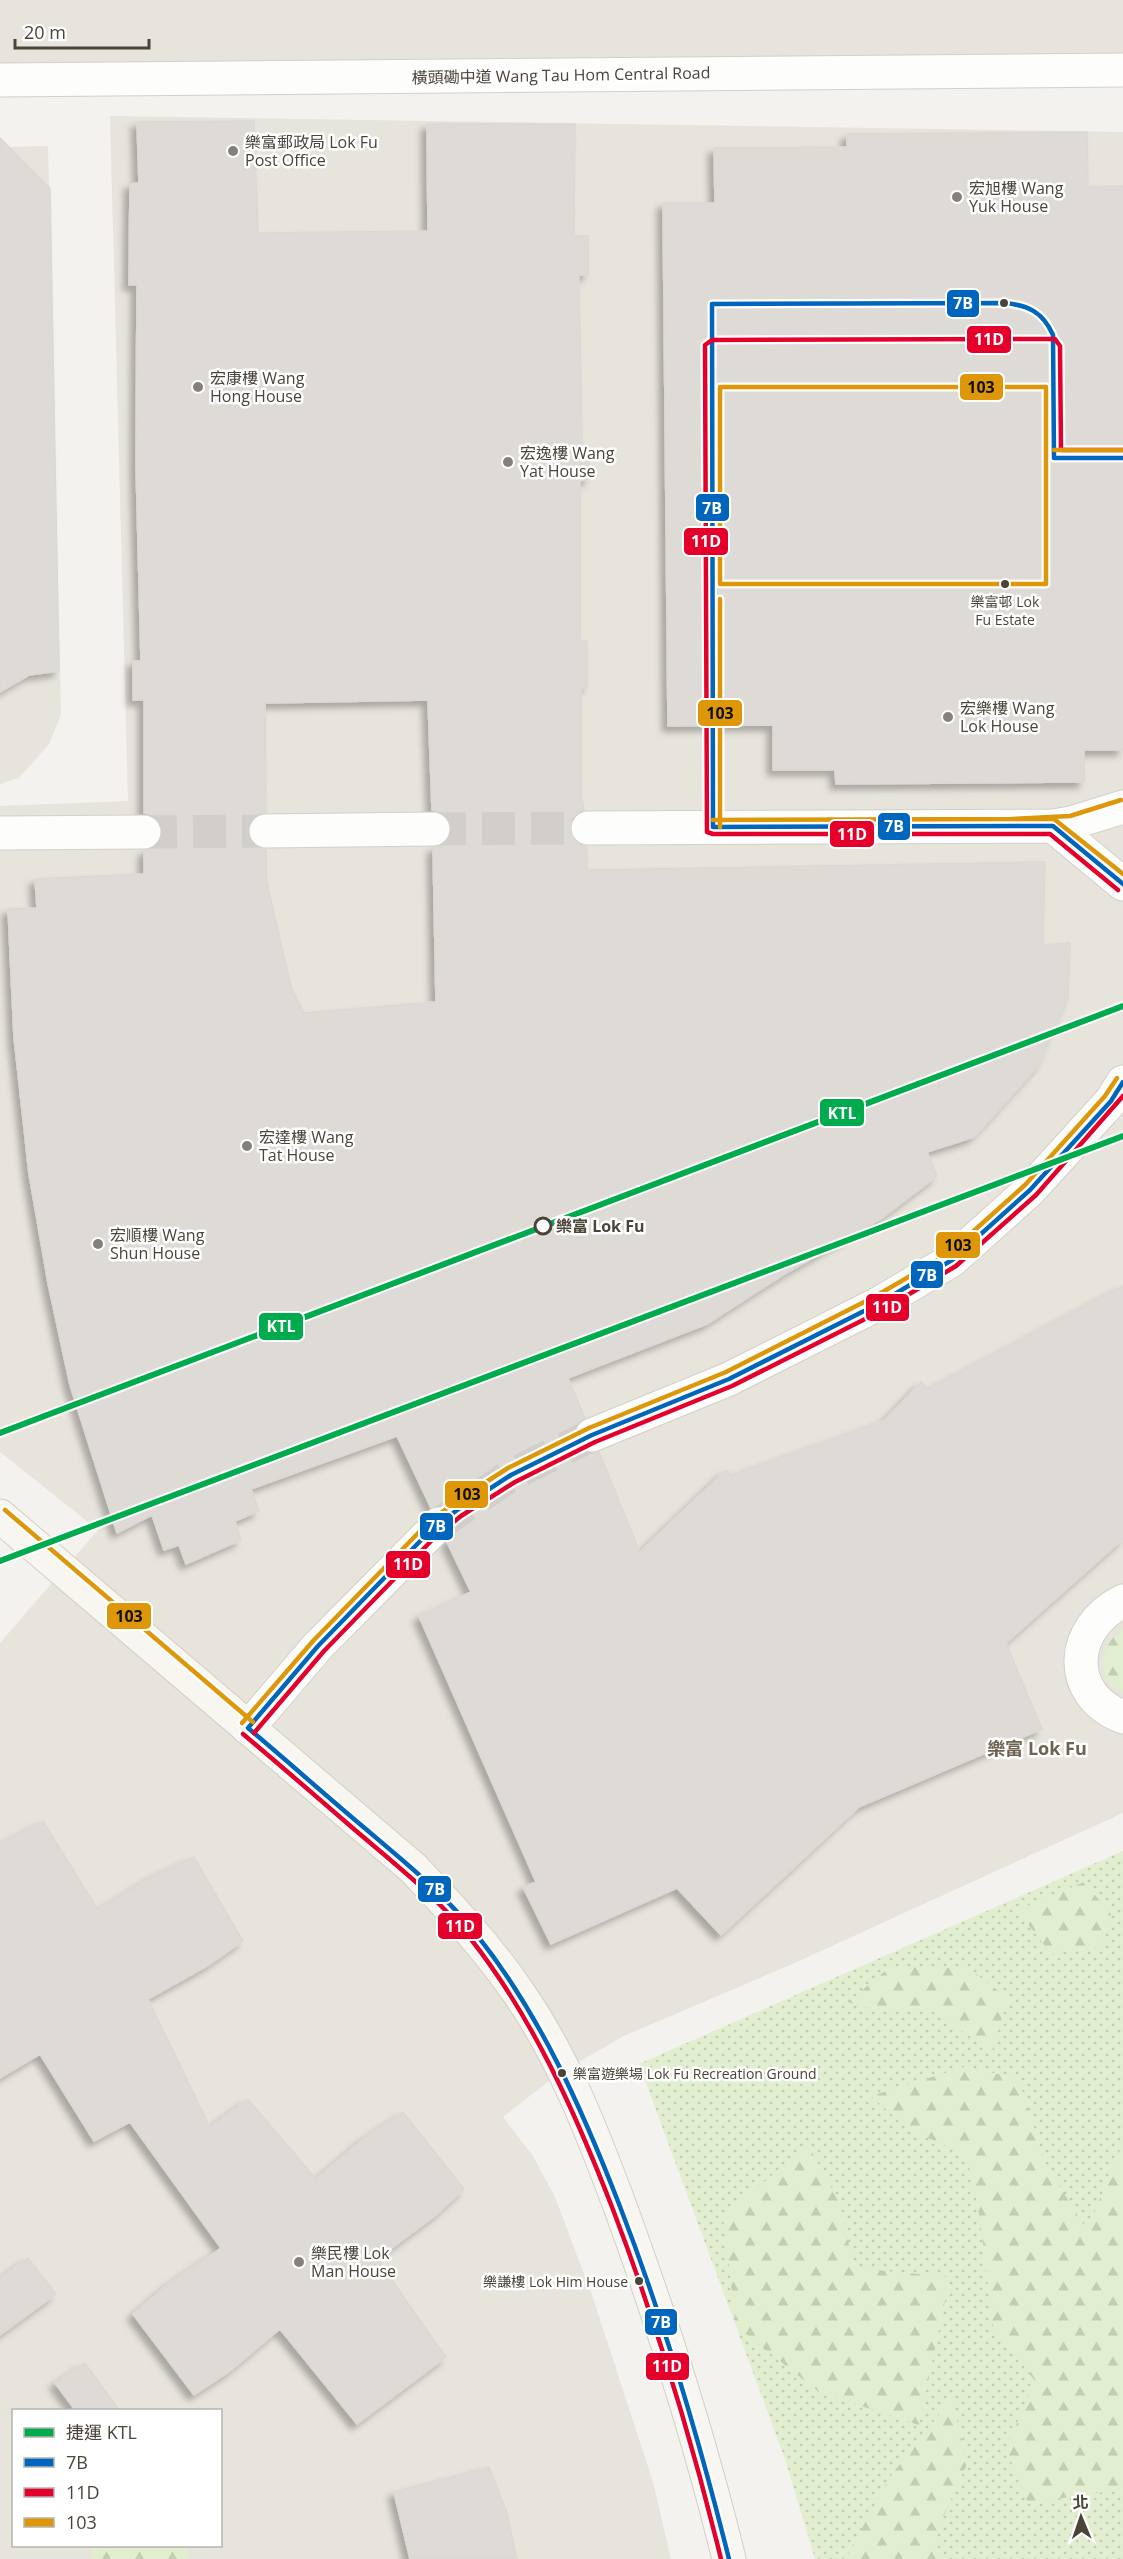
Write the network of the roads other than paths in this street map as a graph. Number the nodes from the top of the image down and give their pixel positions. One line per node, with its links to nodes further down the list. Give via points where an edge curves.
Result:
1 (1123, 70): 2 (street, 橫頭磡中道 Wang Tau Hom Central Road)
2 (0, 80)
3 (1123, 807): 4 (street)
4 (1053, 826): 5 (street); 10 (street)
5 (588, 828)
6 (433, 829): 7 (street)
7 (266, 831)
8 (144, 832): 9 (street)
9 (0, 833)
10 (1123, 884)
11 (1123, 1082): 12 (street, via 1111,1101 1030,1190 952,1260 878,1304 729,1379)
12 (592, 1435)
13 (0, 1516): 17 (main road)
14 (439, 1524): 17 (street, via 318,1646)
15 (1123, 1601): 16 (street, via 1092,1624 1082,1645 1081,1659 1083,1678 1092,1696)
16 (1123, 1717)
17 (248, 1728): 18 (main road, via 413,1868 474,1932 519,1994 557,2058 587,2120 646,2278 706,2463)
18 (729, 2559)

